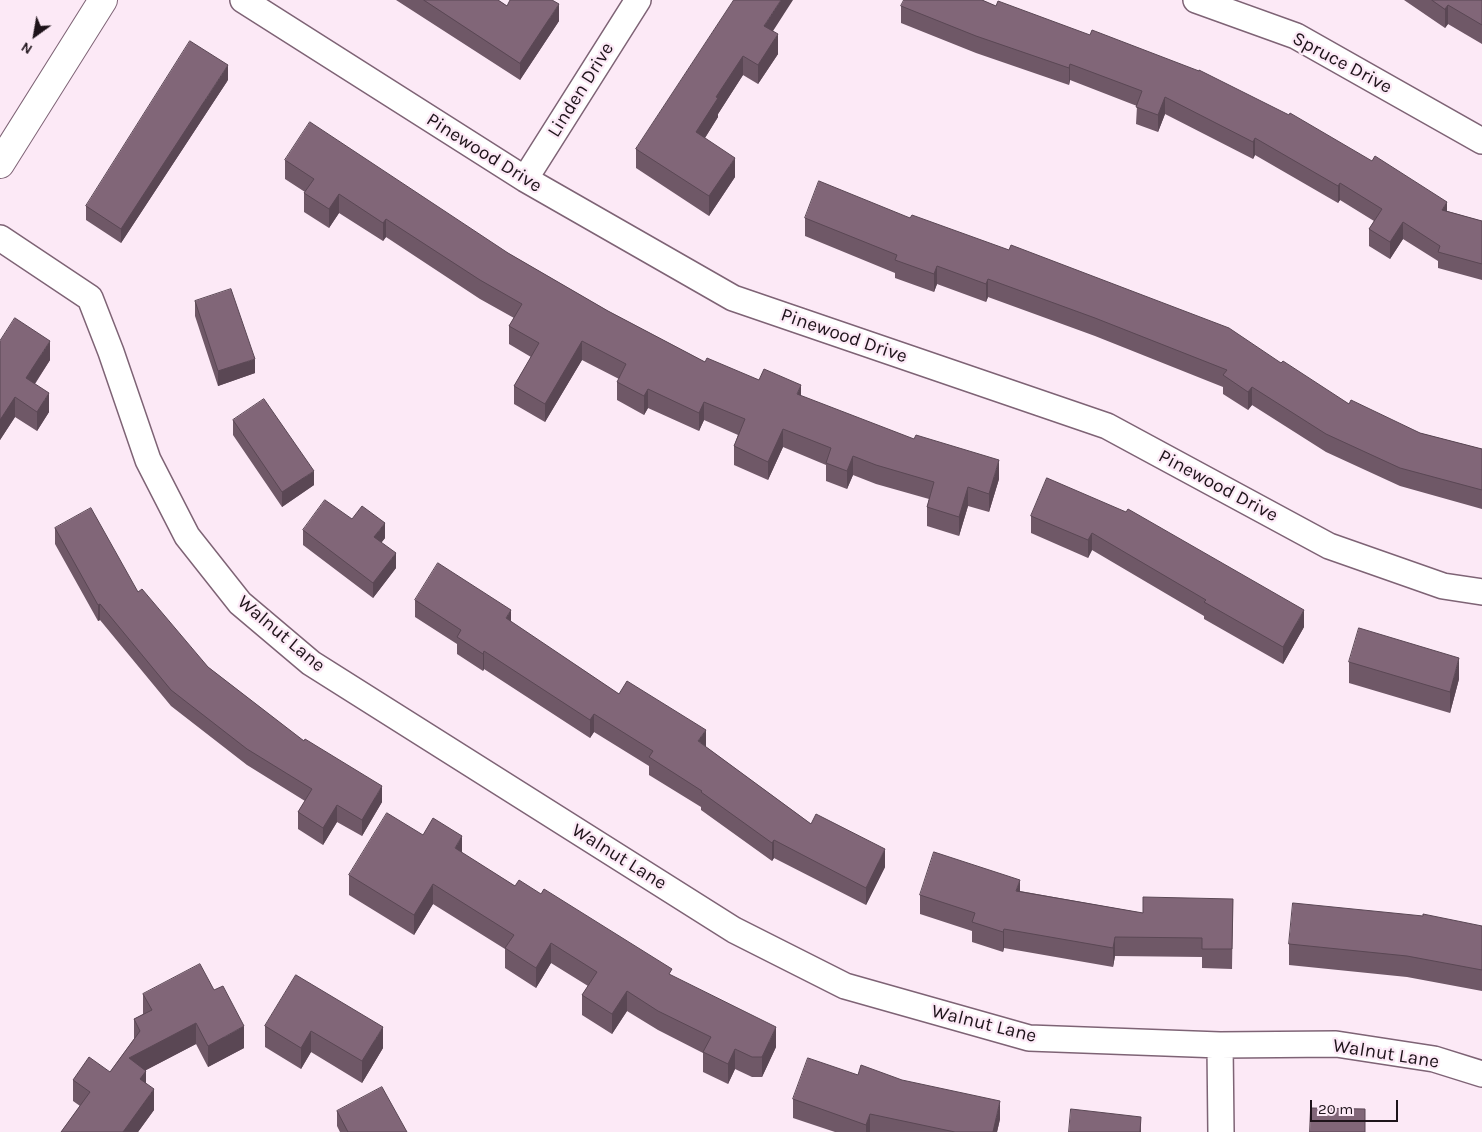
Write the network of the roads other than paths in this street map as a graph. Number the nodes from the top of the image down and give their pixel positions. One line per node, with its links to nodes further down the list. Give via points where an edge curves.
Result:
1 (103, 0): 6 (street)
2 (243, 0): 7 (street, Pinewood Drive)
3 (638, 0): 7 (street, Linden Drive)
4 (1196, 0): 5 (street, Spruce Drive, via 1296,36)
5 (1482, 140)
6 (0, 164)
7 (525, 179): 9 (street, Pinewood Drive, via 732,298 1106,426 1330,546 1443,586)
8 (0, 238): 10 (street, Walnut Lane, via 90,298 148,460 187,536 240,603 312,663 734,930 844,986 1029,1038)
9 (1482, 592)
10 (1220, 1045): 11 (street, Walnut Lane, via 1336,1044 1434,1059); 12 (street)
11 (1482, 1074)
12 (1221, 1132)

